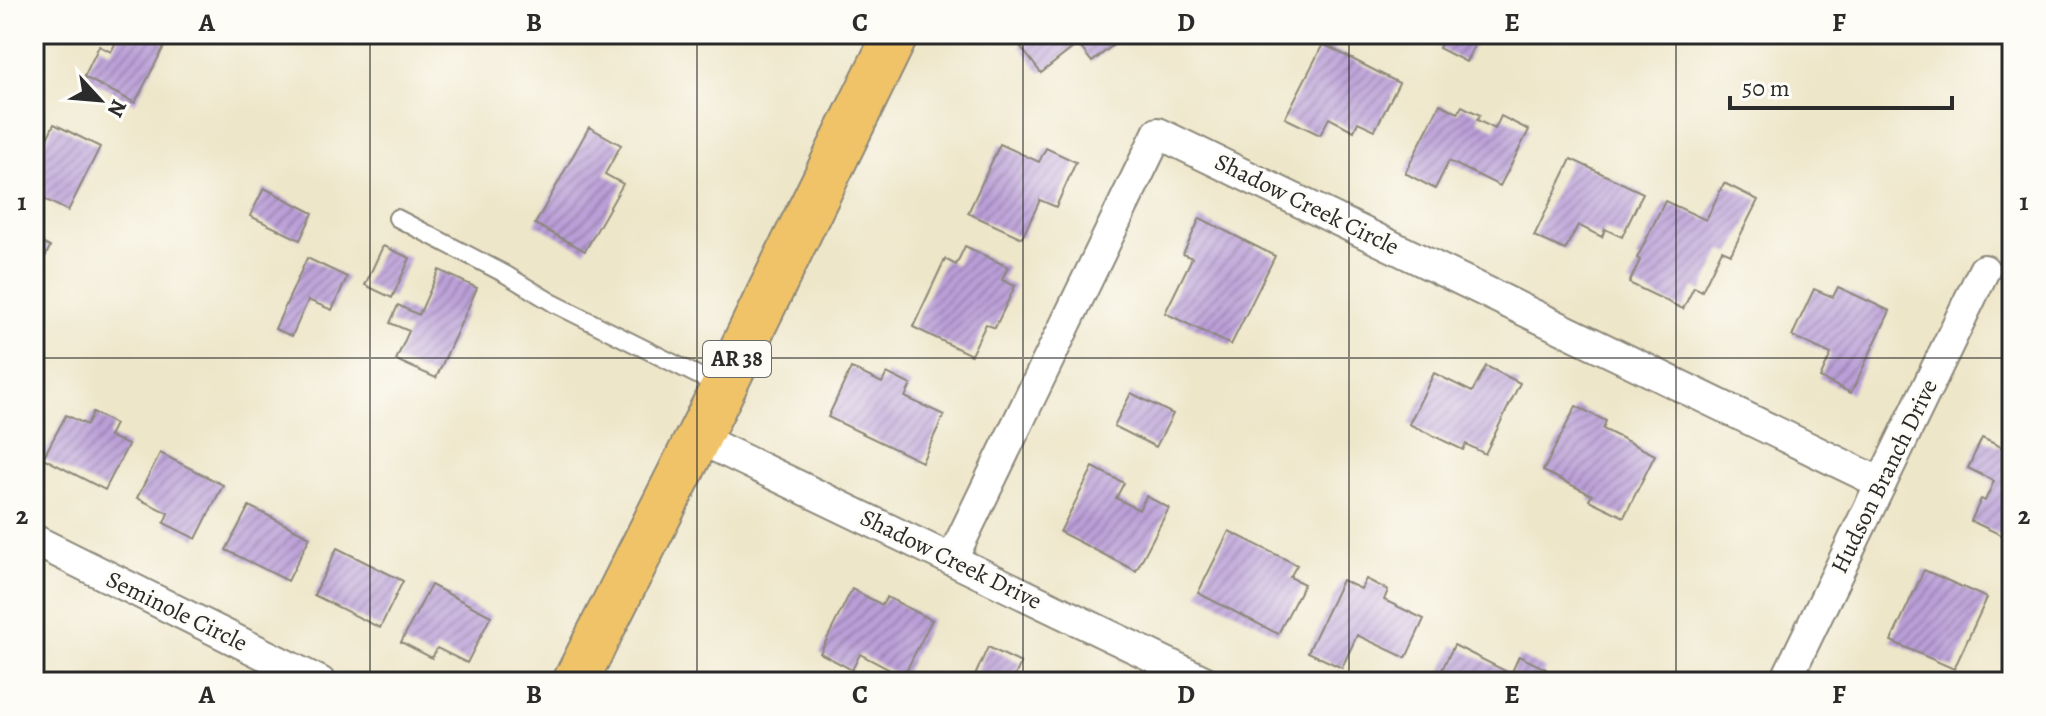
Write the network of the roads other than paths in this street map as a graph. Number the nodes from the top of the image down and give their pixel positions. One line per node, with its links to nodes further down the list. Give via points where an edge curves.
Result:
1 (896, 34): 4 (main road, AR 38)
2 (397, 218): 4 (lane)
3 (1984, 270): 6 (street, Hudson Branch Drive)
4 (723, 388): 5 (main road, AR 38)
5 (696, 437): 8 (street, Shadow Creek Drive); 10 (main road, AR 38)
6 (1881, 483): 8 (street, Shadow Creek Circle, via 1158,133); 12 (street, Hudson Branch Drive)
7 (34, 540): 9 (street, Seminole Circle)
8 (952, 559): 11 (street, Shadow Creek Drive)
9 (320, 682)
10 (575, 682)
11 (1206, 682)
12 (1785, 682)

